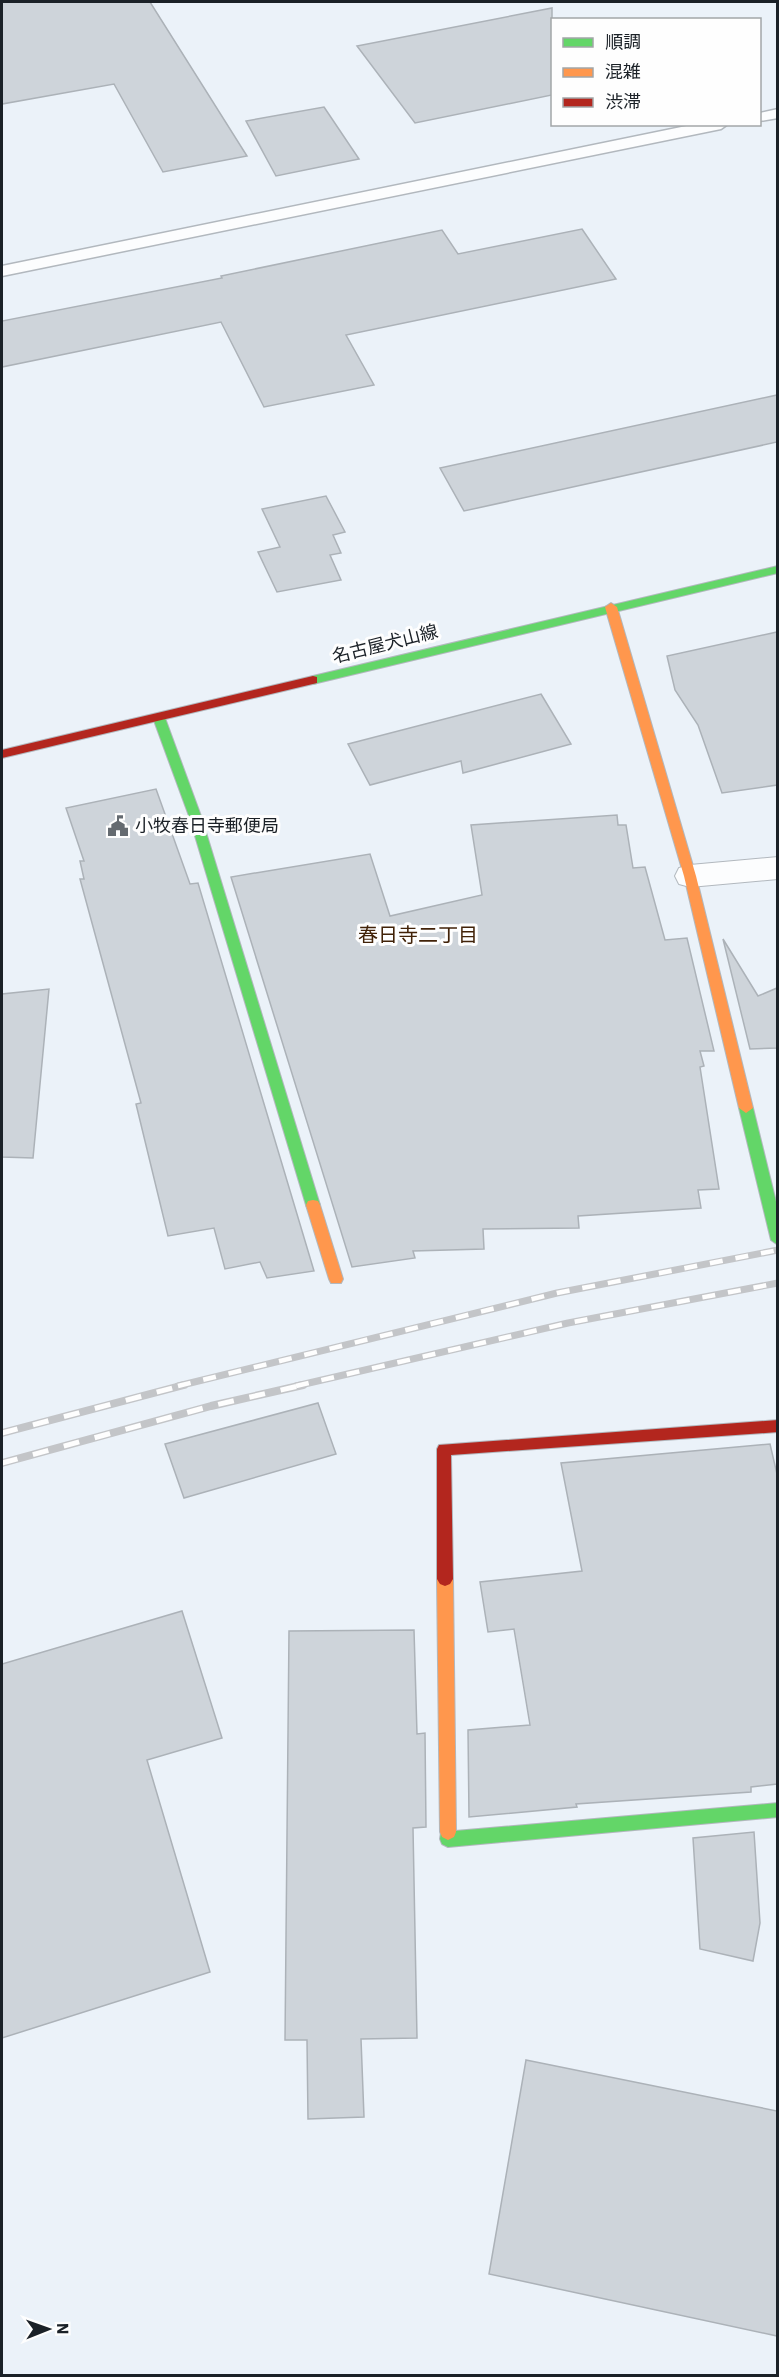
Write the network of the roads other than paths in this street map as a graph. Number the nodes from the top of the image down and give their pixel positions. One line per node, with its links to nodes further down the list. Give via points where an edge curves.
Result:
1 (777, 113): 2 (lane)
2 (761, 117)
3 (711, 126): 4 (lane)
4 (2, 271)
5 (777, 569): 6 (street, 名古屋犬山線)
6 (611, 607): 7 (street, 名古屋犬山線); 10 (street)
7 (159, 718): 8 (street, 名古屋犬山線); 12 (street, via 195,816)
8 (2, 754)
9 (777, 868): 10 (street)
10 (690, 876): 11 (street)
11 (777, 1239)
12 (336, 1279)
13 (777, 1426): 14 (street, via 444,1449 448,1839)
14 (777, 1810)

